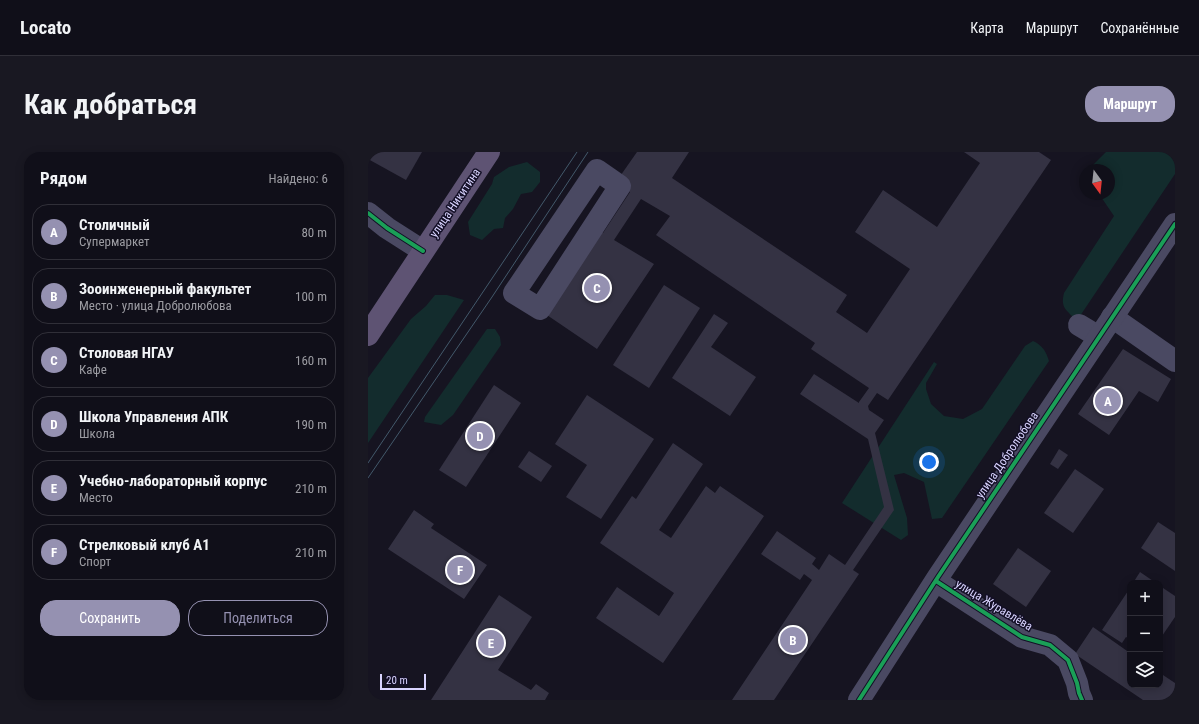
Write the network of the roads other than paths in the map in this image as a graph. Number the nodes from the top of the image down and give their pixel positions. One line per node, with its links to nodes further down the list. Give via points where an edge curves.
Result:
1 (489, 152): 5 (main road, улица Никитина)
2 (368, 213): 5 (street)
3 (1175, 224): 6 (street, улица Добролюбова)
4 (592, 227): 4 (street, via 620,186 597,170 514,293 540,309)
5 (423, 251): 8 (main road, улица Никитина)
6 (1112, 317): 9 (street, улица Добролюбова); 10 (street)
7 (1079, 325): 9 (street)
8 (368, 335)
9 (1099, 337): 11 (street, улица Добролюбова)
10 (1175, 361)
11 (936, 581): 12 (street, улица Добролюбова); 13 (street, улица Журавлёва, via 1022,637 1050,645 1068,660)
12 (859, 700)
13 (1082, 700)

